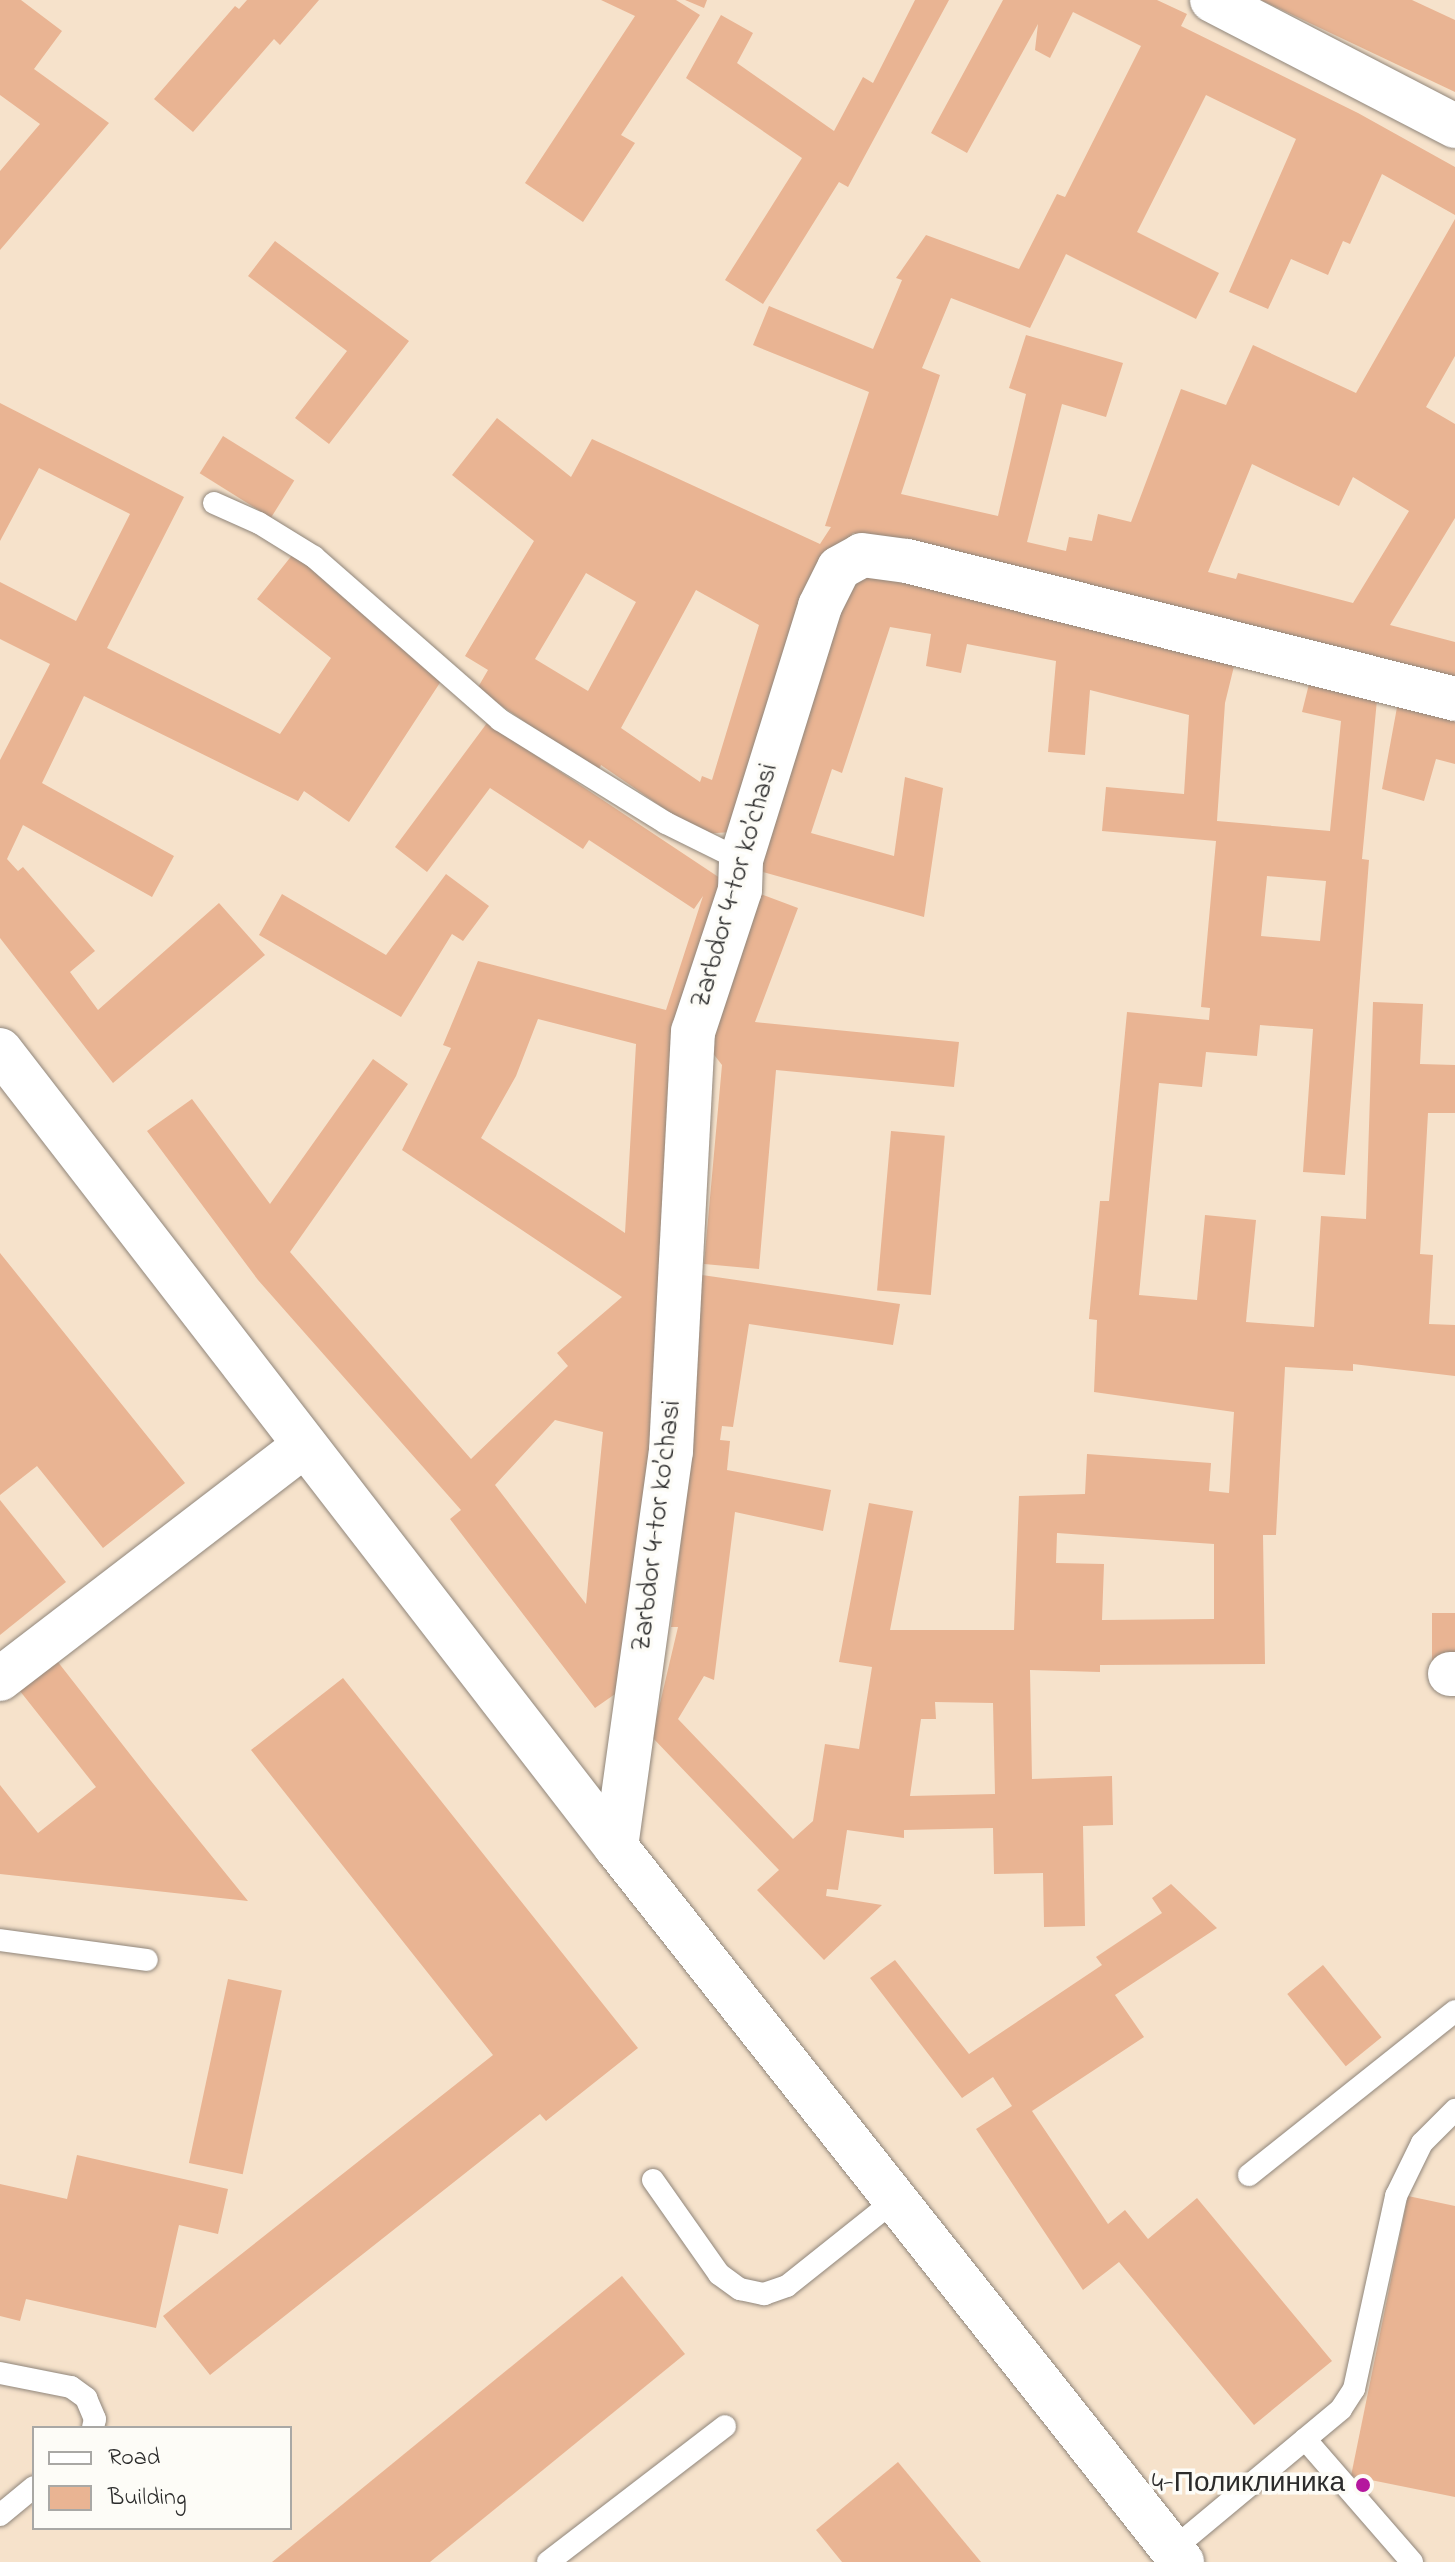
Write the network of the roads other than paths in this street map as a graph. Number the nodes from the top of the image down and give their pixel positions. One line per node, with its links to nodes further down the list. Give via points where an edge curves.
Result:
1 (1212, 0): 2 (street)
2 (1455, 126)
3 (214, 503): 5 (lane, via 314,557 500,720 666,823)
4 (1455, 699): 5 (street, Zarbdor 4-tor koʼchasi, via 907,561 862,555 839,568 820,606)
5 (741, 860): 9 (street, Zarbdor 4-tor koʼchasi, via 740,890 693,1032 671,1451)
6 (0, 1050): 7 (street)
7 (305, 1445): 8 (street); 9 (street)
8 (0, 1679)
9 (616, 1847): 16 (street)
10 (0, 1940): 11 (lane)
11 (147, 1960)
12 (1455, 2011): 14 (lane)
13 (1455, 2110): 20 (lane, via 1422,2143 1396,2196 1354,2389 1341,2409)
14 (1249, 2175)
15 (653, 2180): 16 (lane, via 719,2274 740,2289 764,2294 787,2286)
16 (894, 2201): 23 (street)
17 (0, 2373): 18 (lane, via 71,2387 86,2398)
18 (93, 2426)
19 (725, 2426): 24 (lane)
20 (1305, 2439): 23 (lane); 25 (lane)
21 (32, 2489): 22 (lane)
22 (0, 2515)
23 (1177, 2556)
24 (548, 2562)
25 (1412, 2562)

